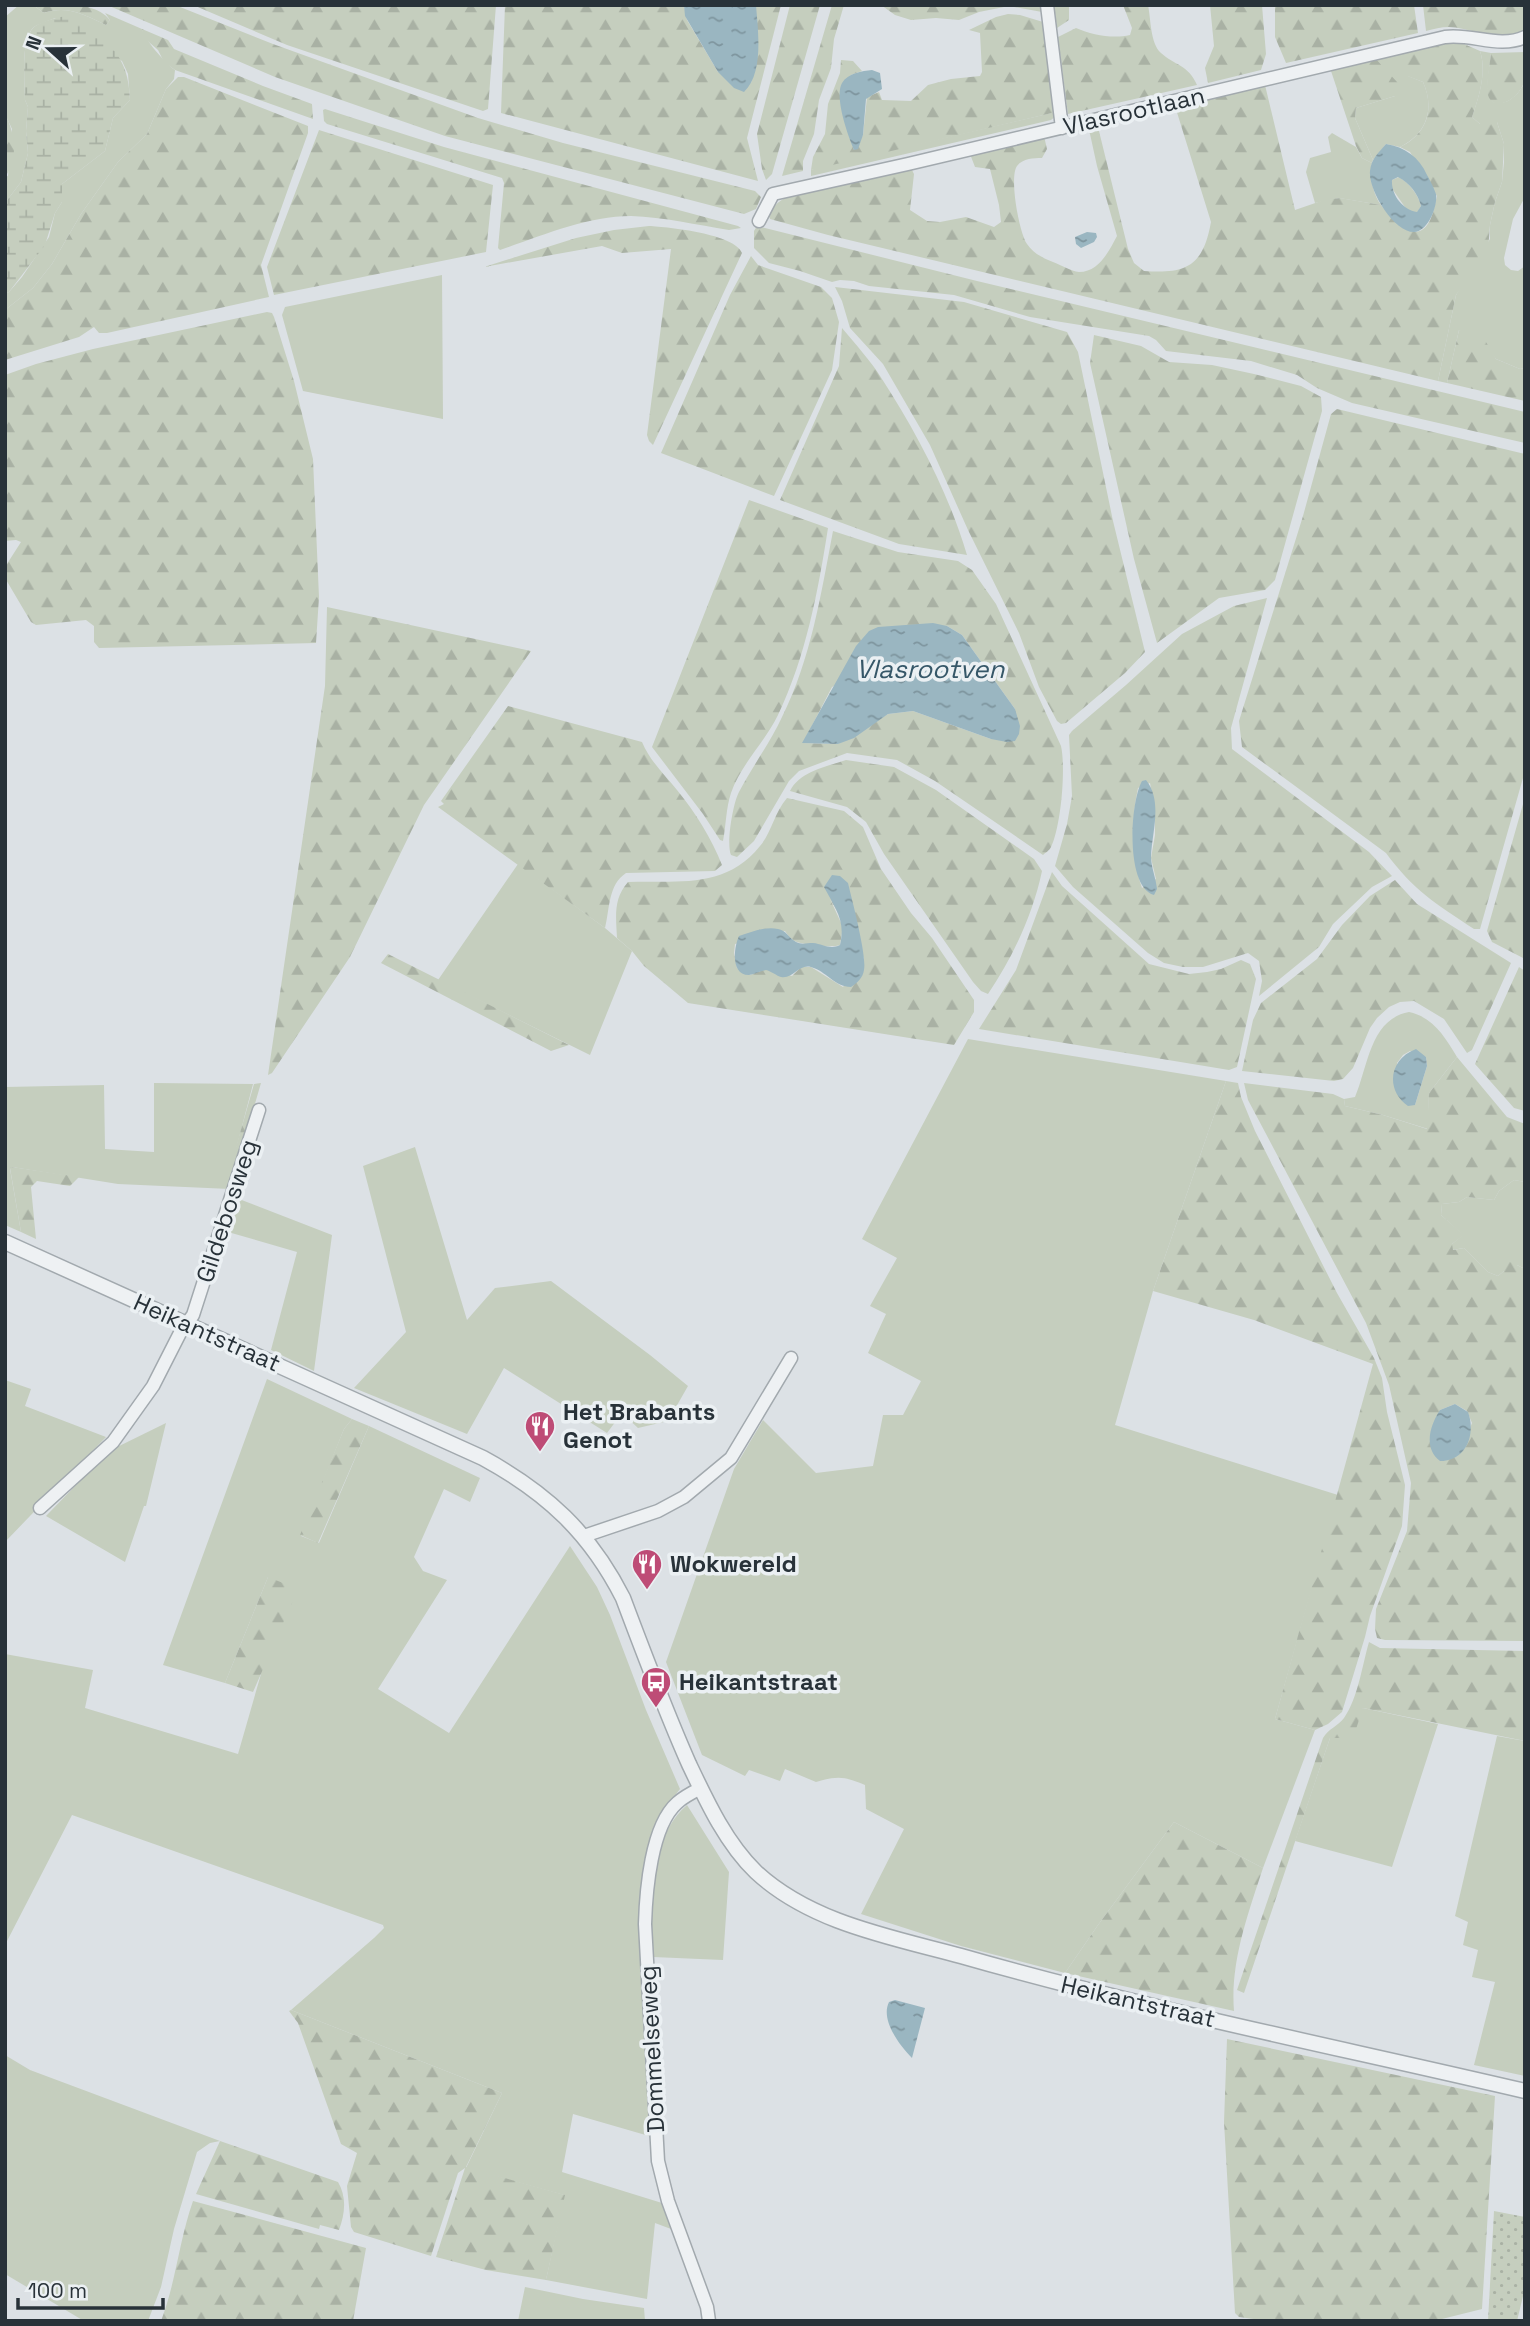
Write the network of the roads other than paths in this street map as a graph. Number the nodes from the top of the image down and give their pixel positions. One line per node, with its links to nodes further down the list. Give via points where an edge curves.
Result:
1 (1047, 5): 3 (street)
2 (1525, 37): 3 (street, Vlasrootlaan, via 1513,43 1455,35)
3 (1062, 128): 4 (street, Vlasrootlaan, via 773,194)
4 (759, 221)
5 (259, 1110): 7 (street, Gildebosweg)
6 (5, 1242): 7 (street, Heikantstraat)
7 (188, 1324): 9 (street, Gildebosweg, via 153,1386 113,1442); 10 (street, Heikantstraat, via 259,1361 507,1471 552,1503)
8 (792, 1358): 10 (street, via 731,1458 684,1497)
9 (40, 1508)
10 (584, 1536): 11 (street, Heikantstraat, via 623,1598)
11 (701, 1788): 12 (street, Heikantstraat, via 729,1840 756,1872 794,1901 854,1926 1041,1979); 13 (street, Dommelseweg, via 676,1803 661,1830 652,1861 645,1924 658,2161)
12 (1525, 2091)
13 (709, 2321)

